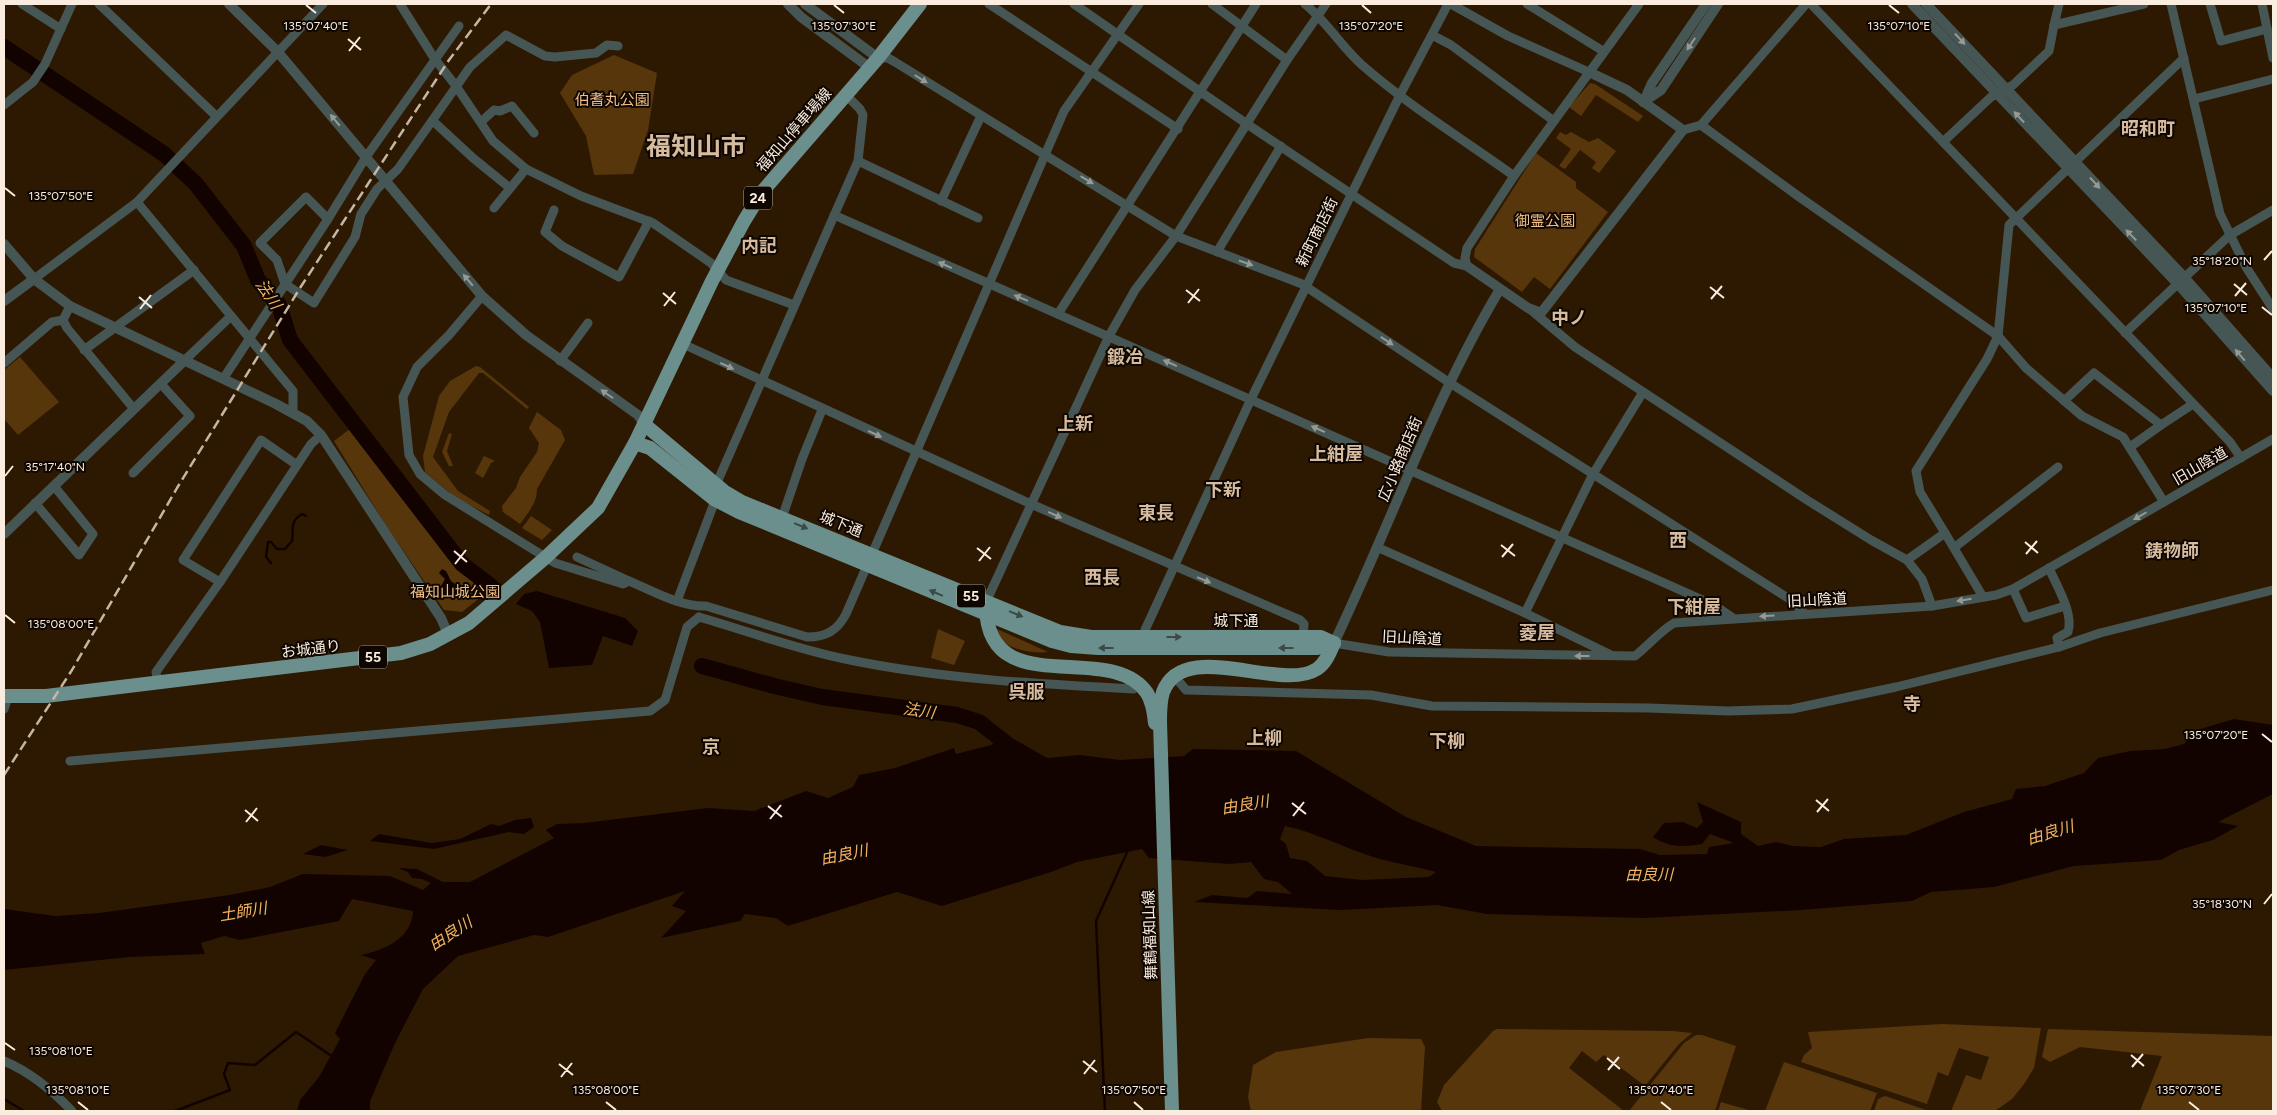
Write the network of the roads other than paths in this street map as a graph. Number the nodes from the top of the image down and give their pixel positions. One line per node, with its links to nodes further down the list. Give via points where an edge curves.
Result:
1 (22, 4): 35 (street)
2 (72, 4): 35 (street)
3 (99, 4): 58 (street)
4 (229, 4): 40 (street)
5 (323, 4): 40 (street)
6 (400, 4): 42 (street)
7 (788, 4): 46 (street, via 801,17)
8 (805, 4): 46 (street)
9 (920, 4): 46 (main road, 福知山停車場線 / 24)
10 (989, 4): 47 (street)
11 (1074, 4): 37 (street)
12 (1139, 4): 37 (street)
13 (1212, 4): 34 (street)
14 (1256, 4): 34 (street)
15 (1305, 4): 31 (street)
16 (1326, 4): 31 (street)
17 (1450, 4): 38 (street, 新町商店街); 48 (street, via 1508,36)
18 (1527, 4): 41 (street)
19 (1639, 4): 41 (street)
20 (1706, 4): 56 (street, via 1652,83)
21 (1718, 4): 56 (street, one-way to 56, via 1661,90)
22 (1806, 4): 64 (street)
23 (1811, 4): 68 (street)
24 (1912, 4): 51 (street)
25 (1926, 4): 51 (street, one-way to 51)
26 (2059, 4): 32 (street)
27 (2144, 4): 32 (street)
28 (2171, 4): 43 (street)
29 (2210, 4): 36 (street, via 2221,41)
30 (2262, 4): 36 (street)
31 (1319, 15): 45 (street); 53 (street, via 1361,64)
32 (2054, 25): 51 (street, via 2049,51 2013,85)
33 (459, 26): 42 (street)
34 (1242, 26): 45 (street); 52 (street)
35 (61, 29): 57 (street, via 36,77)
36 (2267, 29): 44 (street)
37 (1118, 34): 47 (street); 52 (street)
38 (1432, 35): 53 (street, 新町商店街); 61 (street, via 1451,45)
39 (618, 46): 50 (street, via 607,45 596,53 555,57 546,56 506,35 470,67)
40 (277, 51): 58 (street); 71 (street, one-way to 40)
41 (1602, 51): 48 (street)
42 (434, 58): 50 (street); 71 (street)
43 (2184, 58): 55 (street); 73 (street)
44 (2273, 58)
45 (1287, 60): 63 (street)
46 (874, 63): 54 (main road, 福知山停車場線 / 24); 59 (street, one-way to 59, via 891,60)
47 (1092, 71): 65 (street); 70 (street, via 1064,111)
48 (1590, 73): 56 (street, via 1627,90); 61 (street)
49 (2273, 80): 55 (street)
50 (456, 86): 60 (street); 62 (street)
51 (2002, 91): 68 (street); 73 (street)
52 (1201, 92): 63 (street); 65 (street)
53 (1400, 94): 75 (street); 78 (street, 新町商店街)
54 (846, 95): 72 (street, via 863,115); 96 (main road, 福知山停車場線 / 24, via 762,192)
55 (2194, 99): 90 (street, via 2220,214)
56 (1643, 102): 66 (street)
57 (4, 105)
58 (216, 116): 80 (street)
59 (981, 116): 70 (street); 79 (street)
60 (433, 121): 76 (street, via 398,169); 77 (street)
61 (1554, 121): 75 (street)
62 (481, 122): 67 (street, via 494,110 512,106); 74 (street, via 493,141)
63 (1247, 124): 69 (street); 91 (street)
64 (1701, 125): 66 (street); 116 (street)
65 (1178, 129): 81 (street)
66 (1683, 130): 107 (street, via 1541,313)
67 (534, 133)
68 (1944, 142): 87 (street)
69 (1281, 146): 78 (street); 93 (street)
70 (1045, 155): 81 (street, one-way to 81); 99 (street)
71 (366, 157): 76 (street); 88 (street)
72 (858, 161): 79 (street); 85 (street)
73 (2071, 165): 87 (street); 98 (street)
74 (526, 169): 77 (street); 89 (street, via 581,196)
75 (1514, 176): 94 (street, via 1467,248)
76 (385, 180): 101 (street, via 361,214 355,237 314,303); 103 (street, one-way to 76)
77 (510, 188): 82 (street)
78 (1350, 194): 94 (street, via 1454,263); 100 (street, 新町商店街)
79 (941, 200): 86 (street)
80 (137, 202): 95 (street); 97 (street)
81 (1127, 204): 91 (street); 109 (street)
82 (494, 208)
83 (554, 210): 89 (street, via 545,232 562,246 619,277)
84 (2273, 210): 90 (street)
85 (834, 215): 99 (street, one-way to 85); 105 (street)
86 (978, 218)
87 (2016, 218): 114 (street); 116 (street, via 2009,225)
88 (328, 219): 101 (street); 101 (street, via 306,197 260,243 277,260)
89 (649, 221): 96 (street)
90 (2230, 235): 98 (street); 108 (street)
91 (1176, 236): 93 (street); 115 (street, via 1135,290)
92 (4, 244): 97 (street)
93 (1217, 252): 100 (street, one-way to 100)
94 (1467, 266): 102 (street)
95 (194, 270): 110 (street); 113 (street)
96 (717, 270): 105 (street, via 726,280); 118 (main road, 福知山停車場線 / 24)
97 (34, 279): 104 (street); 106 (street)
98 (2181, 280): 114 (street); 123 (street)
99 (990, 284): 109 (street, one-way to 99); 142 (street)
100 (1306, 286): 126 (street, one-way to 126); 130 (street, 新町商店街)
101 (283, 287): 117 (street)
102 (1500, 289): 107 (street); 126 (street, 広小路商店街)
103 (482, 296): 121 (street); 161 (street, via 417,367 406,388 403,398 409,455 420,474 445,495)
104 (4, 301)
105 (794, 305): 125 (street)
106 (70, 306): 111 (street); 113 (street)
107 (1528, 308): 129 (street, via 1575,347)
108 (2273, 309)
109 (1058, 314): 115 (street)
110 (231, 316): 117 (street); 120 (street)
111 (63, 320): 119 (street); 122 (street, via 52,322)
112 (588, 322): 121 (street)
113 (115, 327): 119 (street); 120 (street)
114 (2125, 333): 132 (street)
115 (1109, 336): 130 (street, one-way to 115); 153 (street)
116 (1998, 336): 131 (street, via 2026,368); 155 (street, via 1987,359 1916,471 1920,492)
117 (249, 338): 124 (street); 135 (street, via 293,392)
118 (683, 344): 125 (street, one-way to 125); 136 (main road, 福知山停車場線 / 24)
119 (84, 350): 133 (street)
120 (185, 360): 124 (street); 127 (street)
121 (560, 361): 136 (street, one-way to 121, via 638,415)
122 (4, 363)
123 (2269, 375): 128 (street)
124 (223, 378): 135 (street)
125 (761, 381): 134 (street); 150 (street)
126 (1450, 383): 146 (street, 広小路商店街); 148 (street)
127 (161, 384): 133 (street); 147 (street, via 190,416)
128 (2273, 391)
129 (1643, 392): 148 (street); 163 (street, via 1855,530)
130 (1251, 399): 146 (street, one-way to 130); 164 (street, 新町商店街)
131 (2064, 401): 137 (street, via 2094,373); 141 (street, via 2082,416 2123,437)
132 (2193, 404): 137 (street); 143 (street)
133 (134, 409): 149 (street)
134 (822, 410): 142 (street, one-way to 142); 154 (street)
135 (292, 412): 138 (street)
136 (644, 424): 140 (main road, お城通り / 55); 150 (main road, 城下通 / 55, via 654,440)
137 (2161, 425): 141 (street)
138 (321, 434): 144 (street); 180 (street, via 441,618)
139 (2273, 438): 143 (street, 旧山陰道)
140 (635, 443): 150 (main road, 城下通 / 55, via 650,448); 161 (main road, お城通り / 55, via 598,508)
141 (2130, 447): 151 (street)
142 (916, 453): 153 (street); 162 (street)
143 (2241, 458): 151 (street, 旧山陰道)
144 (297, 465): 167 (street); 167 (street, via 261,440 183,560)
145 (2058, 466): 158 (street)
146 (1411, 470): 157 (street); 159 (street, 広小路商店街)
147 (133, 473)
148 (1593, 474): 157 (street); 177 (street, via 1791,600)
149 (54, 486): 152 (street); 152 (street, via 93,534 79,555)
150 (716, 493): 154 (main road, 城下通 / 55); 162 (main road, 城下通 / 55, via 739,512); 171 (street)
151 (2164, 502): 165 (street, 旧山陰道, one-way to 165)
152 (35, 504): 156 (street)
153 (1031, 504): 164 (street, one-way to 164); 175 (street)
154 (782, 518): 162 (main road, 城下通 / 55, one-way to 162)
155 (1945, 533): 158 (street); 163 (street)
156 (4, 534)
157 (1561, 538): 176 (street); 179 (street, via 1714,605)
158 (1955, 547): 170 (street)
159 (1379, 548): 176 (street); 183 (street, 広小路商店街)
160 (577, 557): 166 (street)
161 (545, 558): 166 (street, via 555,564 623,584); 180 (main road, お城通り / 55, via 469,623)
162 (870, 559): 172 (street, via 840,625 823,637 807,637 706,606); 175 (main road, 城下通 / 55)
163 (1907, 560): 173 (street, via 1922,579)
164 (1173, 567): 181 (street, one-way to 181, via 1300,620 1304,624); 182 (street, 新町商店街, via 1145,630)
165 (2049, 568): 168 (street, 旧山陰道); 174 (street)
166 (629, 581): 171 (street)
167 (220, 582): 187 (street, via 156,672)
168 (2013, 589): 170 (street, 旧山陰道); 174 (street, via 2026,618)
169 (2273, 590): 184 (street, via 2100,633)
170 (1983, 597): 173 (street, 旧山陰道, one-way to 173)
171 (677, 601): 172 (street)
172 (695, 606): 178 (street)
173 (1932, 606): 177 (street, 旧山陰道)
174 (2065, 606): 184 (street, via 2070,626 2068,632 2057,638)
175 (986, 608): 182 (main road, 城下通 / 55, via 1052,641 1071,646); 188 (main road, 55, via 990,632 998,645 1022,660 1036,665 1122,674)
176 (1525, 613): 185 (street)
177 (1805, 614): 179 (street, 旧山陰道, one-way to 179)
178 (699, 617): 188 (street, via 844,659 927,674); 191 (street, via 687,627 665,700 650,711)
179 (1733, 618): 185 (street, 旧山陰道, via 1674,623 1635,656)
180 (448, 634): 187 (main road, お城通り / 55, via 430,644 401,653)
181 (1302, 637): 182 (main road, 城下通 / 55, one-way to 181); 183 (main road, 城下通 / 55, via 1321,637)
182 (1144, 643): 183 (main road, 城下通 / 55, one-way to 182, via 1317,648)
183 (1334, 644): 185 (street, 旧山陰道, one-way to 183, via 1389,652); 186 (main road, via 1322,664 1308,673 1288,675 1201,667 1186,670)
184 (2059, 647): 186 (street, via 1792,709 1737,711 1432,706 1371,696 1186,690)
185 (1614, 656)
186 (1175, 677): 190 (main road, 舞鶴福知山線, via 1162,694)
187 (158, 683): 189 (main road, お城通り / 55)
188 (1141, 692): 190 (main road, 舞鶴福知山線, via 1153,712)
189 (5, 701)
190 (1161, 758): 194 (main road, 舞鶴福知山線)
191 (70, 761)
192 (4, 1061): 193 (street, via 34,1077)
193 (72, 1111)
194 (1172, 1111)

